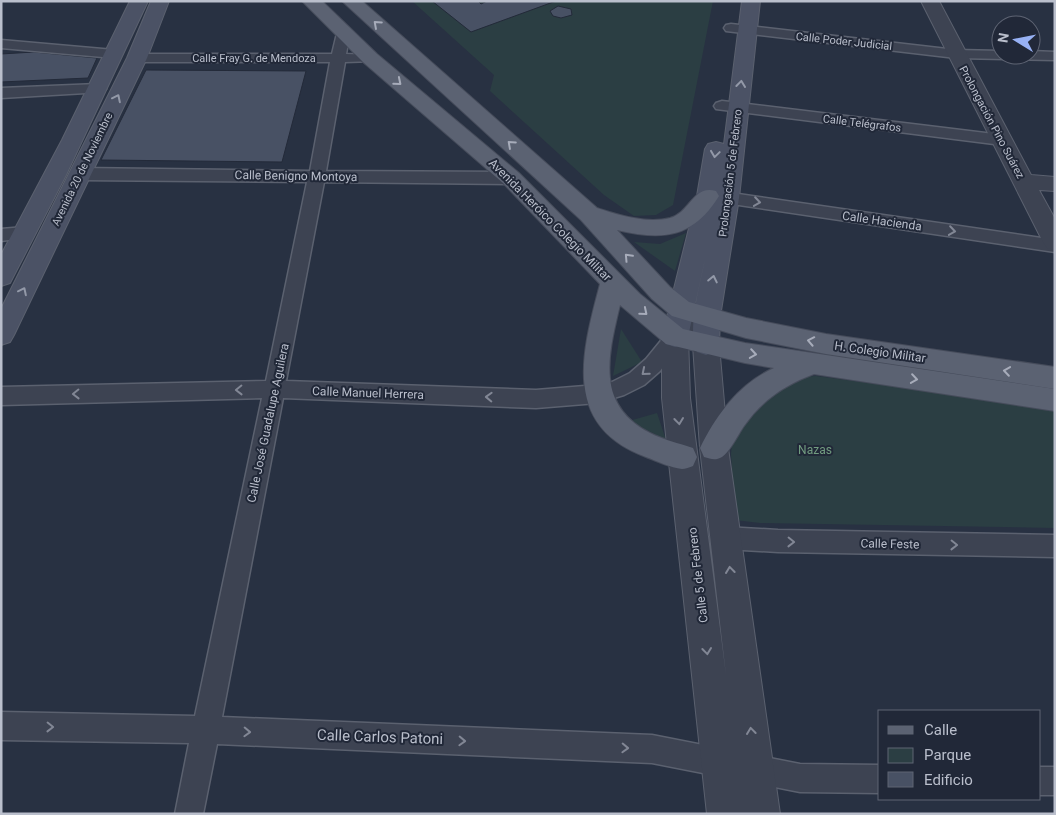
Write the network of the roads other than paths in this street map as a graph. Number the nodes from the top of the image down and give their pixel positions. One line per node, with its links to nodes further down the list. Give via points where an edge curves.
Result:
1 (139, 1): 11 (main road, Avenida 20 de Noviembre)
2 (160, 1): 16 (main road, Avenida 20 de Noviembre)
3 (311, 1): 9 (main road, Avenida Heróico Colegio Militar)
4 (351, 1): 29 (main road, Avenida Heróico Colegio Militar, one-way to 4)
5 (735, 1): 8 (main road, Prolongación 5 de Febrero)
6 (751, 1): 8 (main road, Prolongación 5 de Febrero)
7 (930, 1): 12 (street, Prolongación Pino Suárez)
8 (739, 29): 12 (street, Calle Poder Judicial); 21 (main road, Prolongación 5 de Febrero)
9 (342, 32): 17 (street, Calle José Guadalupe Aguilera); 18 (main road, Avenida Heróico Colegio Militar)
10 (1, 44): 11 (street)
11 (114, 54): 19 (main road, Avenida 20 de Noviembre)
12 (956, 54): 13 (street, Calle Poder Judicial); 22 (street, Prolongación Pino Suárez)
13 (991, 55)
14 (1041, 56): 15 (street)
15 (1055, 56)
16 (137, 58): 17 (street, Calle Fray G. de Mendoza); 23 (main road, Avenida 20 de Noviembre, one-way to 16)
17 (339, 58): 18 (street, Calle Fray G. de Mendoza); 24 (street, Calle José Guadalupe Aguilera)
18 (370, 58): 25 (main road, Avenida Heróico Colegio Militar, one-way to 25)
19 (98, 89): 20 (street); 30 (main road, Avenida 20 de Noviembre)
20 (1, 93)
21 (730, 107): 22 (street, Calle Telégrafos); 28 (main road, Prolongación 5 de Febrero)
22 (1002, 140): 26 (street, Prolongación Pino Suárez)
23 (80, 174): 24 (street, Calle Benigno Montoya); 38 (main road, Avenida 20 de Noviembre, one-way to 23)
24 (317, 176): 25 (street, Calle Benigno Montoya); 41 (street, Calle José Guadalupe Aguilera)
25 (512, 178): 35 (main road, Avenida Heróico Colegio Militar)
26 (1024, 182): 27 (street); 32 (street, Prolongación Pino Suárez)
27 (1055, 184)
28 (718, 197): 29 (main road, via 686,221 675,225 637,226); 33 (street, Calle Hacienda, one-way to 33); 36 (main road, Prolongación 5 de Febrero); 37 (main road, Prolongación 5 de Febrero, one-way to 28)
29 (590, 214): 36 (main road, Avenida Heróico Colegio Militar, one-way to 29, via 661,293)
30 (26, 233): 31 (street); 34 (main road, Avenida 20 de Noviembre)
31 (1, 235)
32 (1055, 242)
33 (1055, 246)
34 (1, 277)
35 (613, 282): 36 (main road, Avenida Heróico Colegio Militar, one-way to 36, via 631,301); 42 (main road, via 597,352 594,377)
36 (678, 323): 37 (main road, Avenida Heróico Colegio Militar); 42 (street, Calle Manuel Herrera, one-way to 42, via 668,349 653,365 617,389); 46 (street, Calle 5 de Febrero, one-way to 46, via 676,398)
37 (706, 331): 39 (main road, H. Colegio Militar, one-way to 39); 40 (main road, H. Colegio Militar, one-way to 37, via 826,344 746,328); 45 (street)
38 (1, 335)
39 (813, 364): 44 (main road, H. Colegio Militar, one-way to 44); 45 (main road, via 773,379 759,388 745,401)
40 (1055, 378)
41 (275, 389): 42 (street, Calle Manuel Herrera, one-way to 41, via 536,399); 43 (street, Calle Manuel Herrera, one-way to 43); 50 (street, Calle José Guadalupe Aguilera)
42 (597, 394): 46 (main road, via 621,429 636,440)
43 (1, 396)
44 (1055, 400)
45 (714, 448): 47 (street)
46 (683, 457): 51 (street, Calle 5 de Febrero, one-way to 51)
47 (725, 538): 48 (street, Calle Feste, one-way to 48); 52 (street, one-way to 47)
48 (1055, 546)
49 (1, 726): 50 (street, Calle Carlos Patoni, one-way to 50)
50 (204, 730): 51 (street, Calle Carlos Patoni, one-way to 51, via 652,749); 56 (street, Calle José Guadalupe Aguilera)
51 (721, 762): 52 (street, Calle Carlos Patoni); 57 (street, Calle 5 de Febrero)
52 (756, 770): 53 (street, Calle Carlos Patoni, via 800,778); 58 (street)
53 (878, 779)
54 (1041, 781): 55 (street)
55 (1055, 781)
56 (188, 814)
57 (726, 814)
58 (762, 814)

